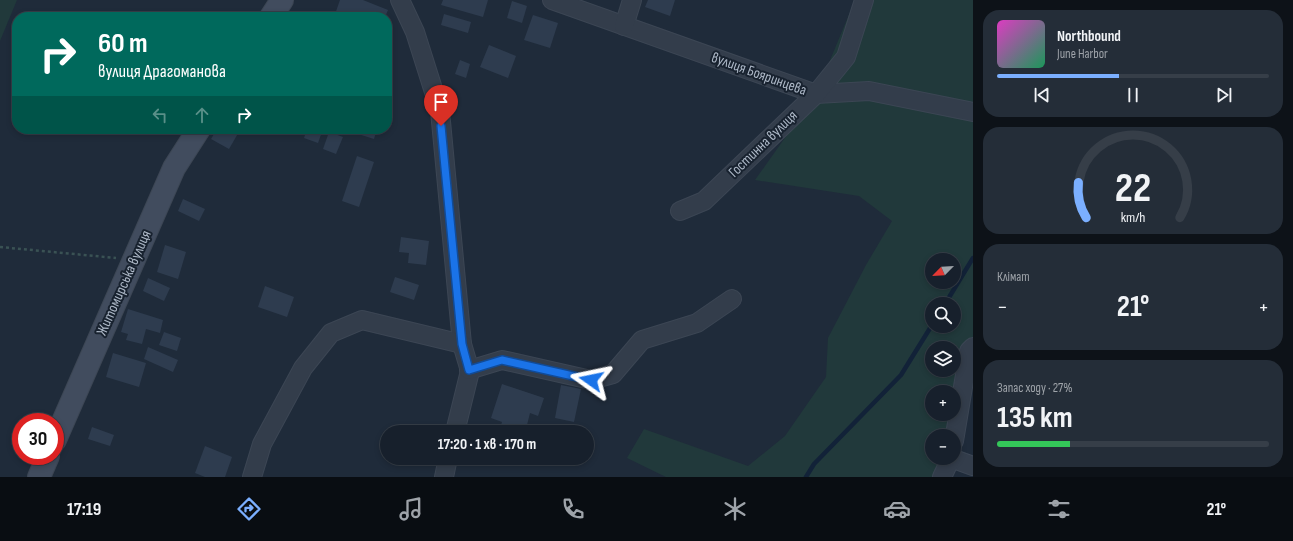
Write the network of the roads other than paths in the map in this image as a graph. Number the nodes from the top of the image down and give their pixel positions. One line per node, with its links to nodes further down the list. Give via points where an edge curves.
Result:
1 (282, 0): 6 (main road)
2 (400, 0): 13 (street, via 415,32 440,111)
3 (552, 0): 7 (street, вулиця Бояринцева)
4 (632, 0): 7 (street)
5 (864, 0): 8 (street, Гостинна вулиця, via 846,57)
6 (274, 12)
7 (624, 26): 8 (street, вулиця Бояринцева)
8 (816, 94): 9 (street, вулиця Бояринцева, via 869,91); 11 (street, Гостинна вулиця, via 704,201)
9 (973, 112)
10 (196, 134): 16 (main road, Житомирська вулиця, via 174,168)
11 (680, 211)
12 (732, 299): 15 (street, via 696,323 642,340 613,374 591,380 502,360)
13 (462, 344): 15 (street); 25 (street, via 362,320 331,333 303,368 262,444)
14 (973, 347): 18 (street, via 969,352)
15 (469, 370): 17 (street)
16 (64, 419)
17 (457, 425)
18 (956, 429)
19 (961, 462): 23 (street)
20 (44, 465): 24 (main road)
21 (447, 465): 26 (street)
22 (948, 465): 27 (street)
23 (973, 466)
24 (39, 477)
25 (252, 477)
26 (444, 477)
27 (942, 477)

